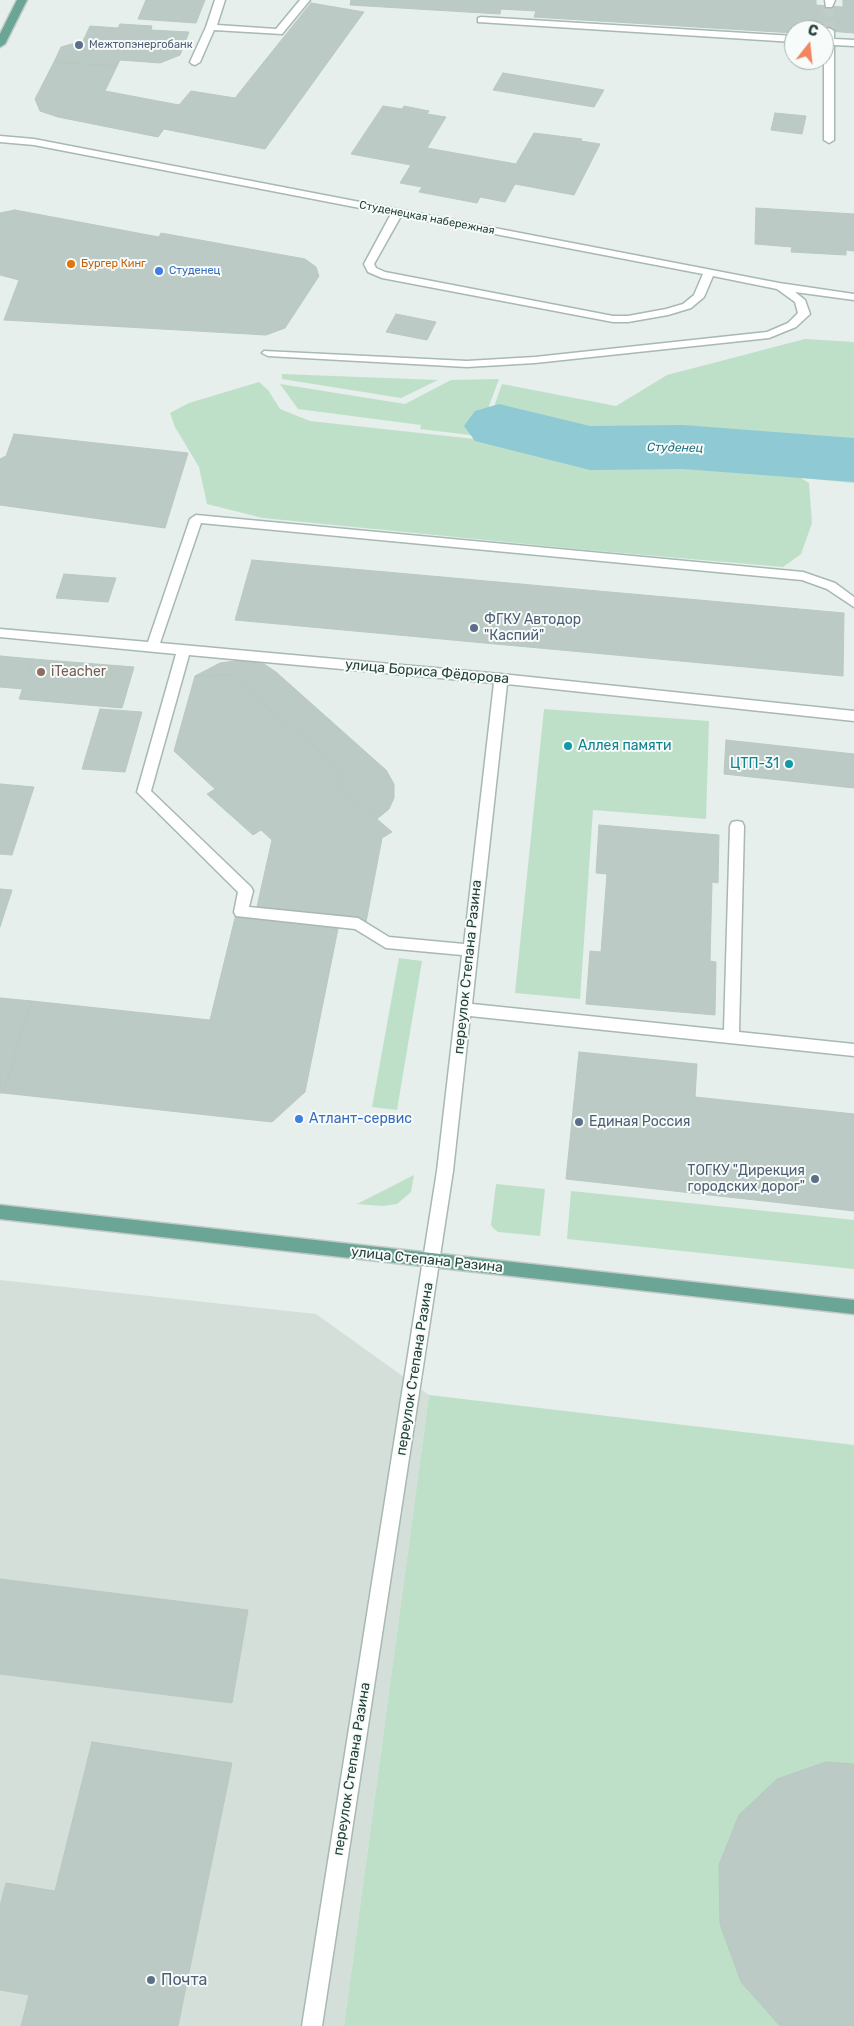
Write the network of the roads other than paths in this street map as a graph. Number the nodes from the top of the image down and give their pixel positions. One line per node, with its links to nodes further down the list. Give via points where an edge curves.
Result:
1 (22, 0): 9 (main road)
2 (220, 0): 5 (street)
3 (306, 0): 5 (street, via 279,32)
4 (481, 20): 6 (street)
5 (211, 26): 10 (street)
6 (784, 38)
7 (834, 39): 8 (street)
8 (854, 43)
9 (0, 44)
10 (195, 62)
11 (828, 70): 13 (street)
12 (0, 139): 14 (street, Студенецкая набережная, via 34,142)
13 (829, 140)
14 (398, 212): 15 (street, Студенецкая набережная); 15 (street, via 369,264 372,270 382,275 620,319 687,306 699,297)
15 (709, 272): 16 (street, Студенецкая набережная)
16 (779, 286): 17 (street, Студенецкая набережная); 18 (street, via 800,300 804,314 792,325 769,335 732,340 467,364)
17 (854, 297)
18 (268, 353)
19 (854, 603): 21 (street, via 831,586 803,576 196,519)
20 (0, 633): 21 (street, улица Бориса Фёдорова)
21 (153, 646): 22 (street, улица Бориса Фёдорова)
22 (184, 649): 23 (street, улица Бориса Фёдорова); 26 (street, via 144,792 246,891 241,912 358,924 386,942)
23 (501, 679): 24 (street, улица Бориса Фёдорова); 26 (street, переулок Степана Разина)
24 (854, 716)
25 (737, 826): 28 (street)
26 (470, 950): 27 (street, переулок Степана Разина)
27 (464, 1009): 28 (street); 31 (street, переулок Степана Разина)
28 (732, 1037): 29 (street)
29 (854, 1050)
30 (0, 1212): 31 (main road, улица Степана Разина)
31 (432, 1261): 32 (main road, улица Степана Разина); 33 (street, переулок Степана Разина)
32 (854, 1307)
33 (312, 2026)

